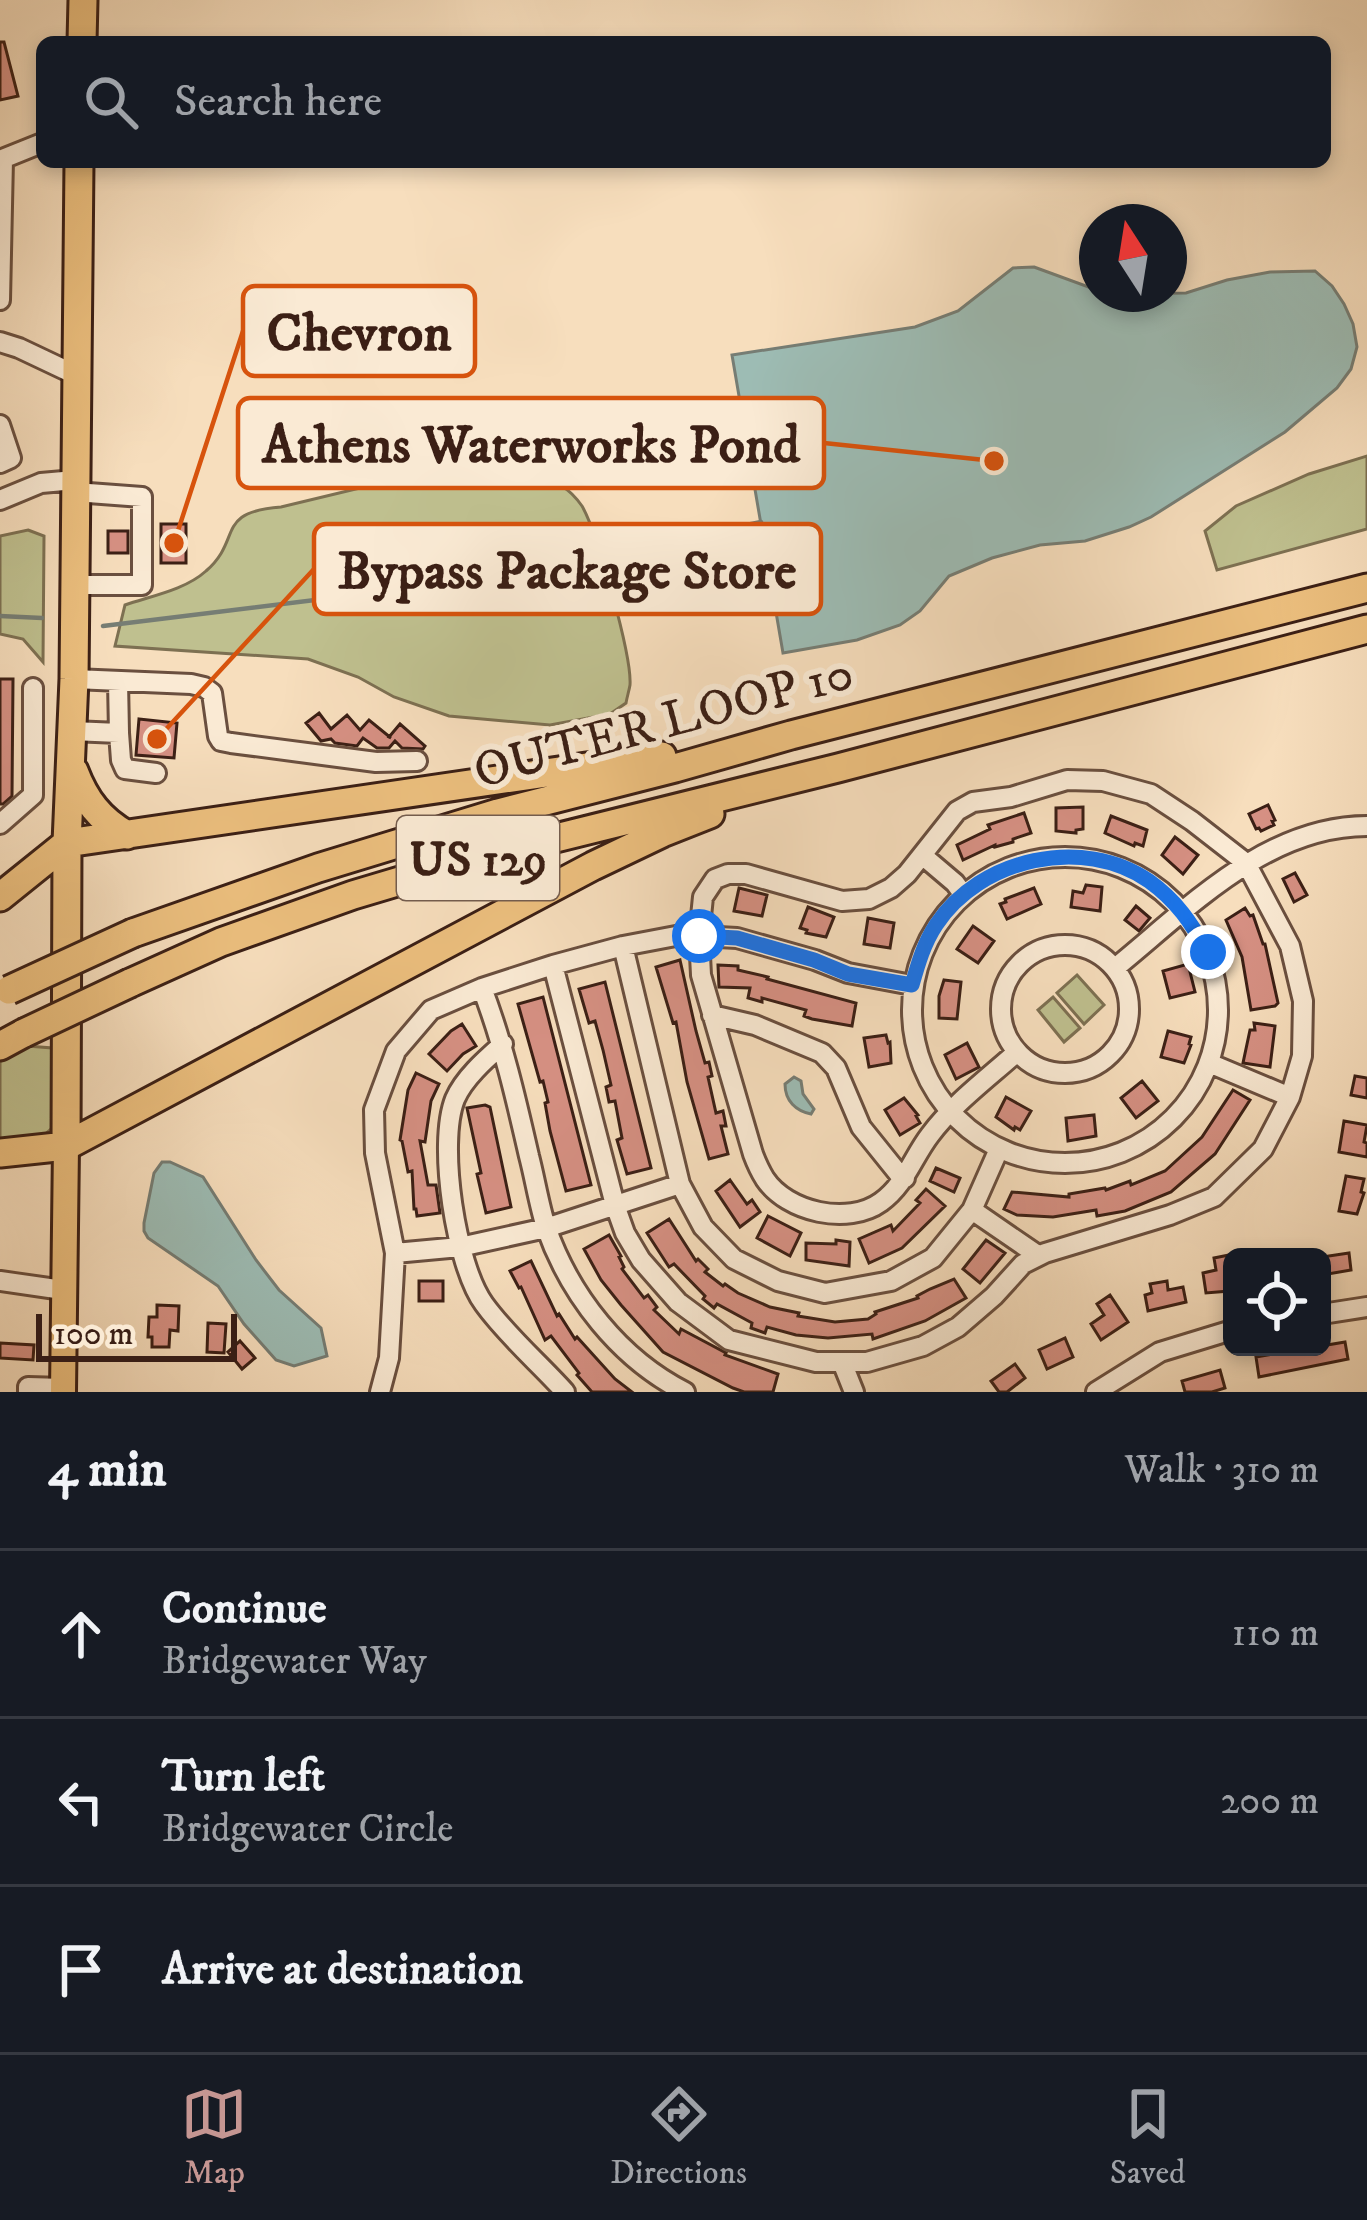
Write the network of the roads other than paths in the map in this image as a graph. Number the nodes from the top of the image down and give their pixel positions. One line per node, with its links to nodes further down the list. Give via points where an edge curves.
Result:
1 (83, 0): 2 (highway)
2 (82, 36)
3 (36, 145): 4 (street)
4 (2, 160): 6 (street)
5 (80, 168): 8 (highway)
6 (0, 300)
7 (0, 342): 8 (street)
8 (76, 375): 11 (highway)
9 (0, 425): 10 (street, via 11,458)
10 (0, 463)
11 (75, 486): 12 (street, via 41,483); 13 (highway); 13 (street, via 142,497 142,585)
12 (0, 500)
13 (74, 585): 17 (highway)
14 (1367, 588): 19 (highway, OUTER LOOP 10 / US 129)
15 (1367, 629): 21 (highway, US 129)
16 (118, 681): 17 (street); 18 (street); 20 (street, via 204,687 221,741)
17 (73, 705): 18 (street); 23 (highway); 24 (street, via 33,697)
18 (119, 733): 22 (street, via 125,769)
19 (791, 735): 27 (highway); 40 (highway, OUTER LOOP 10 / US 129, bridge, via 318,868 134,933)
20 (417, 761)
21 (838, 768): 42 (highway, US 129, bridge, via 352,895 221,942); 48 (highway, via 610,857)
22 (156, 773)
23 (71, 775): 24 (street); 27 (highway, via 111,826); 28 (highway)
24 (33, 788): 25 (street)
25 (0, 824)
26 (1367, 826): 30 (street, via 1315,832)
27 (128, 835): 28 (highway)
28 (67, 843): 32 (highway); 48 (highway)
29 (922, 855): 30 (street, via 974,802 1067,780 1151,794); 31 (street); 34 (street, via 869,899 842,901 728,874 703,897)
30 (1246, 863): 33 (street); 46 (street, via 1290,946 1303,1001 1302,1056)
31 (963, 894): 33 (street, via 1005,868 1052,856 1102,860 1147,879); 38 (street, via 937,924)
32 (0, 897)
33 (1184, 912): 37 (street); 45 (street, via 1208,952 1218,997)
34 (699, 936): 35 (street); 38 (street, via 737,938); 41 (street)
35 (623, 946): 36 (street); 52 (street)
36 (553, 964): 39 (street); 53 (street)
37 (1115, 968): 44 (street, via 1130,1009 1116,1050 1099,1065 1055,1073); 44 (street, via 1100,954 1060,945 1023,961 1002,995 1006,1035)
38 (912, 985): 47 (street, via 918,1052)
39 (482, 988): 43 (street); 57 (street, via 431,1010 396,1051 374,1110)
40 (5, 993)
41 (712, 1015): 51 (street, via 822,1052 861,1127); 51 (street, via 753,1154 766,1181 792,1203 852,1213 880,1204)
42 (12, 1039)
43 (502, 1044): 55 (street); 56 (street, via 455,1098 446,1140)
44 (1017, 1052): 47 (street)
45 (1209, 1063): 46 (street); 49 (street, via 1160,1131 1123,1152 1039,1161)
46 (1290, 1097): 58 (street, via 1263,1149 1214,1196)
47 (950, 1113): 49 (street); 51 (street)
48 (66, 1146): 50 (highway); 60 (main road)
49 (999, 1149): 54 (street)
50 (0, 1153)
51 (905, 1178)
52 (680, 1184): 53 (street); 54 (street, via 703,1227 734,1258 825,1293 912,1270 933,1258)
53 (615, 1205): 55 (street); 64 (street, via 641,1260 678,1302 729,1340)
54 (972, 1210): 58 (street)
55 (547, 1228): 56 (street); 69 (street, via 608,1334)
56 (460, 1246): 57 (street); 68 (street, via 484,1305)
57 (394, 1253): 67 (street)
58 (1039, 1256): 64 (street, via 940,1337 868,1362)
59 (0, 1281): 60 (street)
60 (63, 1290): 65 (main road)
61 (1367, 1307): 62 (street)
62 (1331, 1312)
63 (1223, 1333): 71 (street, via 1160,1352)
64 (842, 1362): 70 (street)
65 (63, 1390): 66 (street)
66 (28, 1392)
67 (380, 1392)
68 (566, 1392)
69 (685, 1392)
70 (854, 1392)
71 (1096, 1392)

